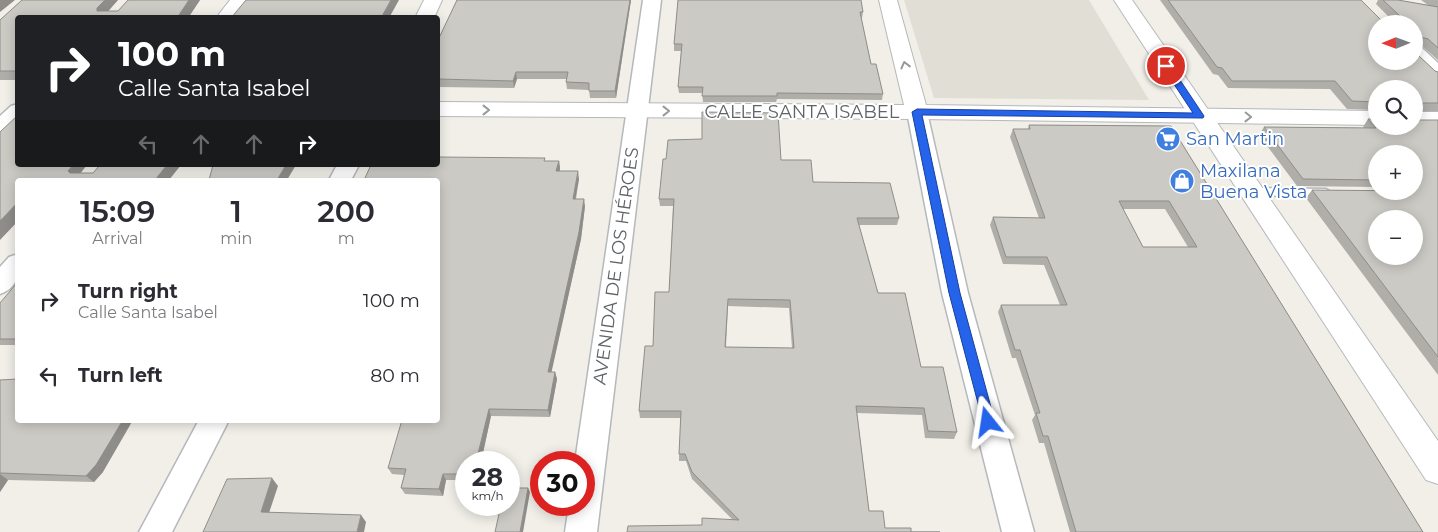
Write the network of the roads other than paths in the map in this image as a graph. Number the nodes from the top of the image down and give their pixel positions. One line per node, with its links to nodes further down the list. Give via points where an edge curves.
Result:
1 (240, 0): 6 (street)
2 (433, 0): 7 (street)
3 (652, 0): 11 (street, AVENIDA DE LOS HÉROES)
4 (888, 0): 12 (street, one-way to 4)
5 (1123, 0): 13 (street)
6 (228, 15)
7 (426, 15)
8 (1423, 59): 9 (street)
9 (1438, 73)
10 (440, 109): 11 (street, CALLE SANTA ISABEL, one-way to 11)
11 (637, 111): 12 (street, CALLE SANTA ISABEL, one-way to 12); 24 (street, AVENIDA DE LOS HÉROES)
12 (917, 112): 13 (street, CALLE SANTA ISABEL); 25 (street, via 955,293)
13 (1199, 116): 14 (street, CALLE SANTA ISABEL, one-way to 14); 17 (street)
14 (1368, 118)
15 (1423, 118): 16 (street)
16 (1438, 119)
17 (1251, 192): 18 (lane); 22 (street)
18 (1336, 193)
19 (15, 266): 20 (street)
20 (0, 284)
21 (212, 423): 23 (street)
22 (1438, 469)
23 (155, 532)
24 (581, 532)
25 (1018, 532)

